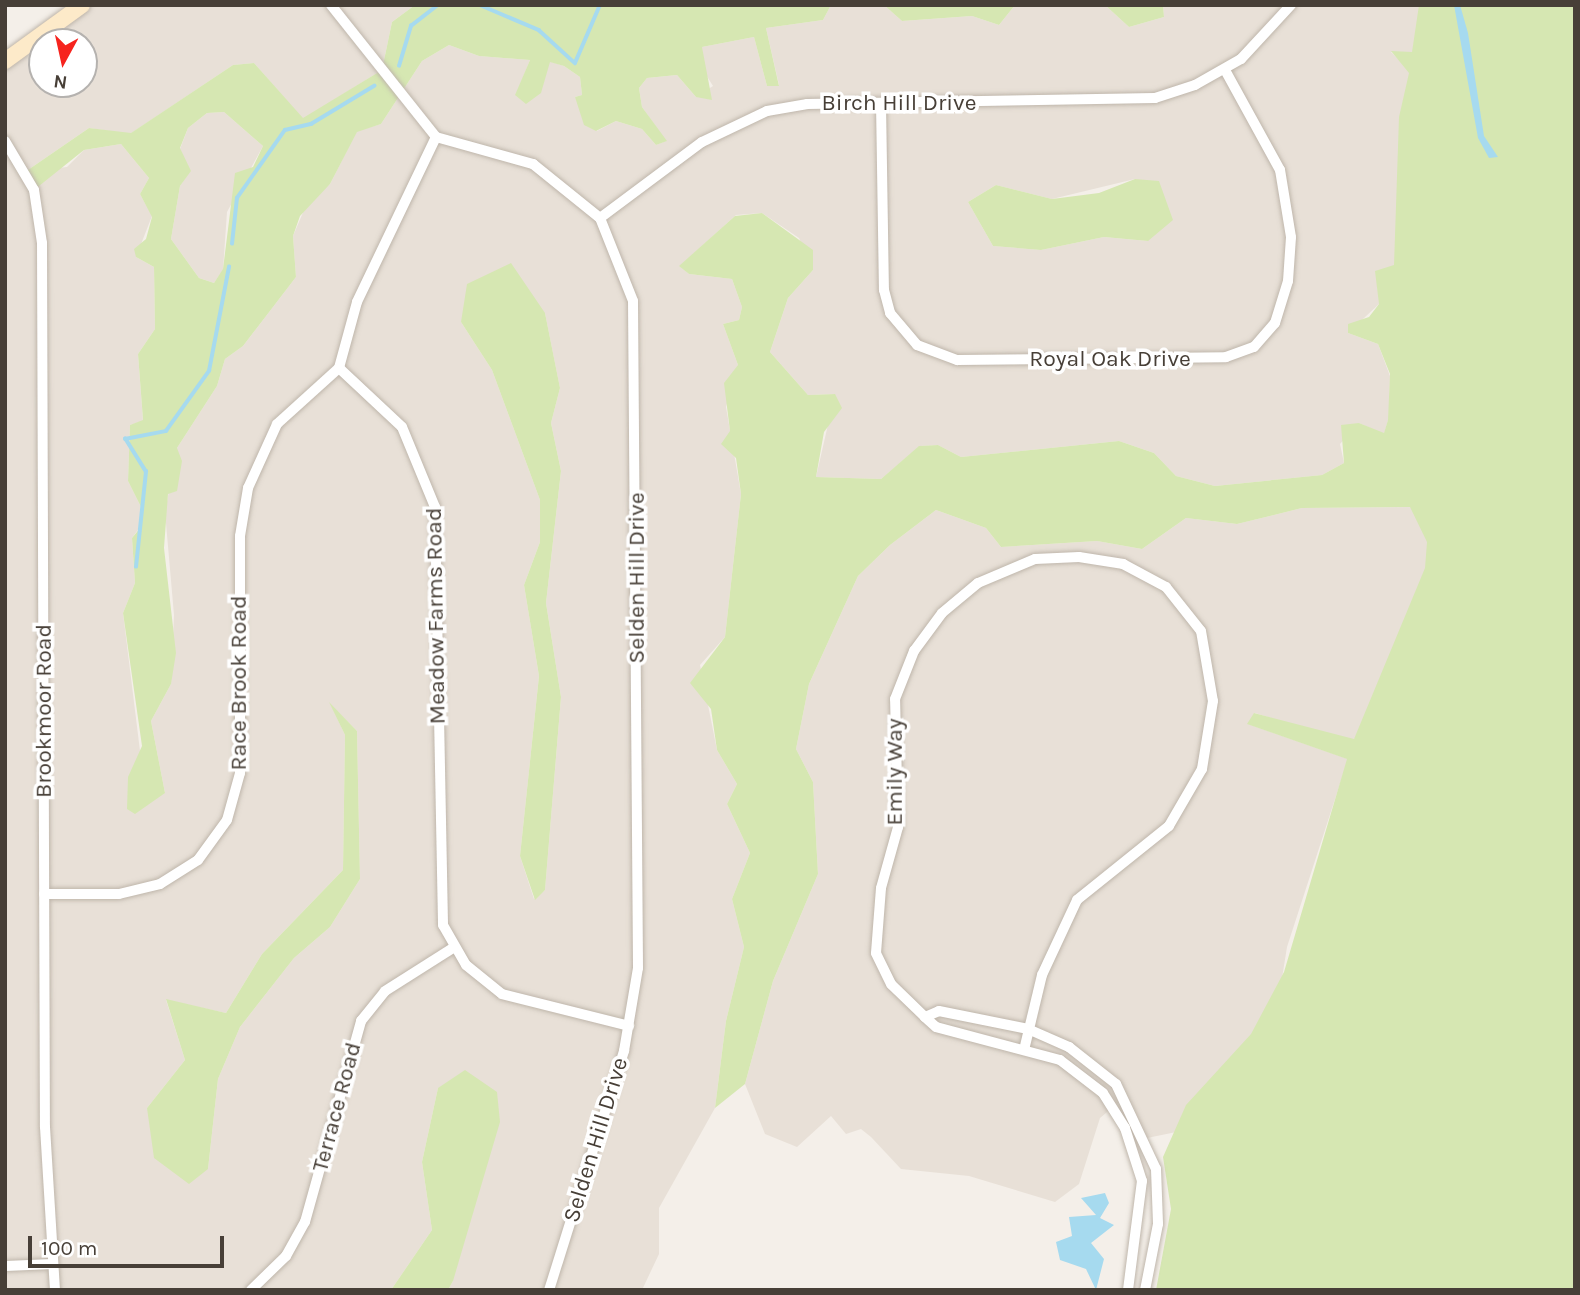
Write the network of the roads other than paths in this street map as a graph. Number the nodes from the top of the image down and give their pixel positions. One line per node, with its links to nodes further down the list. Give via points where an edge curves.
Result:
1 (82, 5): 4 (street)
2 (331, 5): 7 (street)
3 (1292, 5): 5 (street)
4 (5, 61)
5 (1225, 70): 6 (street, Birch Hill Drive, via 1136,101); 6 (street, Royal Oak Drive, via 1280,170 1292,237 1289,273 1275,323 1254,347 1226,357 957,360 917,345 894,320 884,290)
6 (881, 103): 9 (street, Birch Hill Drive, via 787,106 748,118 691,149)
7 (436, 137): 9 (street, Selden Hill Drive, via 533,164); 10 (street, via 357,302)
8 (5, 141): 11 (street, Brookmoor Road, via 34,190 42,243)
9 (600, 218): 14 (street, Selden Hill Drive, via 630,282 635,327 639,944)
10 (339, 368): 11 (street, Race Brook Road, via 277,424 248,488 240,536 240,773 227,820 198,860 160,884 119,894); 12 (street, Meadow Farms Road, via 402,427 435,507 439,891)
11 (44, 894): 17 (street, Brookmoor Road)
12 (453, 948): 14 (street, Meadow Farms Road, via 474,974 511,999); 20 (street, Terrace Road, via 384,991 361,1021 305,1222 286,1255)
13 (925, 1017): 15 (street, via 939,1011); 15 (street, Emily Way, via 891,984 876,953 881,888 898,827 895,699 914,651 942,613 978,583 1035,559 1079,556 1122,564 1166,587 1201,631 1213,701 1202,769 1169,826 1077,900 1042,975); 16 (street, Emily Way, via 936,1027)
14 (629, 1027): 21 (street, Selden Hill Drive)
15 (1028, 1029): 16 (street, Emily Way); 23 (street, via 1069,1047 1116,1084 1147,1138 1159,1199)
16 (1025, 1046): 22 (street, via 1082,1076 1125,1128 1137,1156 1143,1207)
17 (53, 1264): 18 (street); 19 (street, Brookmoor Road)
18 (5, 1266)
19 (55, 1290)
20 (251, 1290)
21 (549, 1290)
22 (1128, 1290)
23 (1145, 1290)

